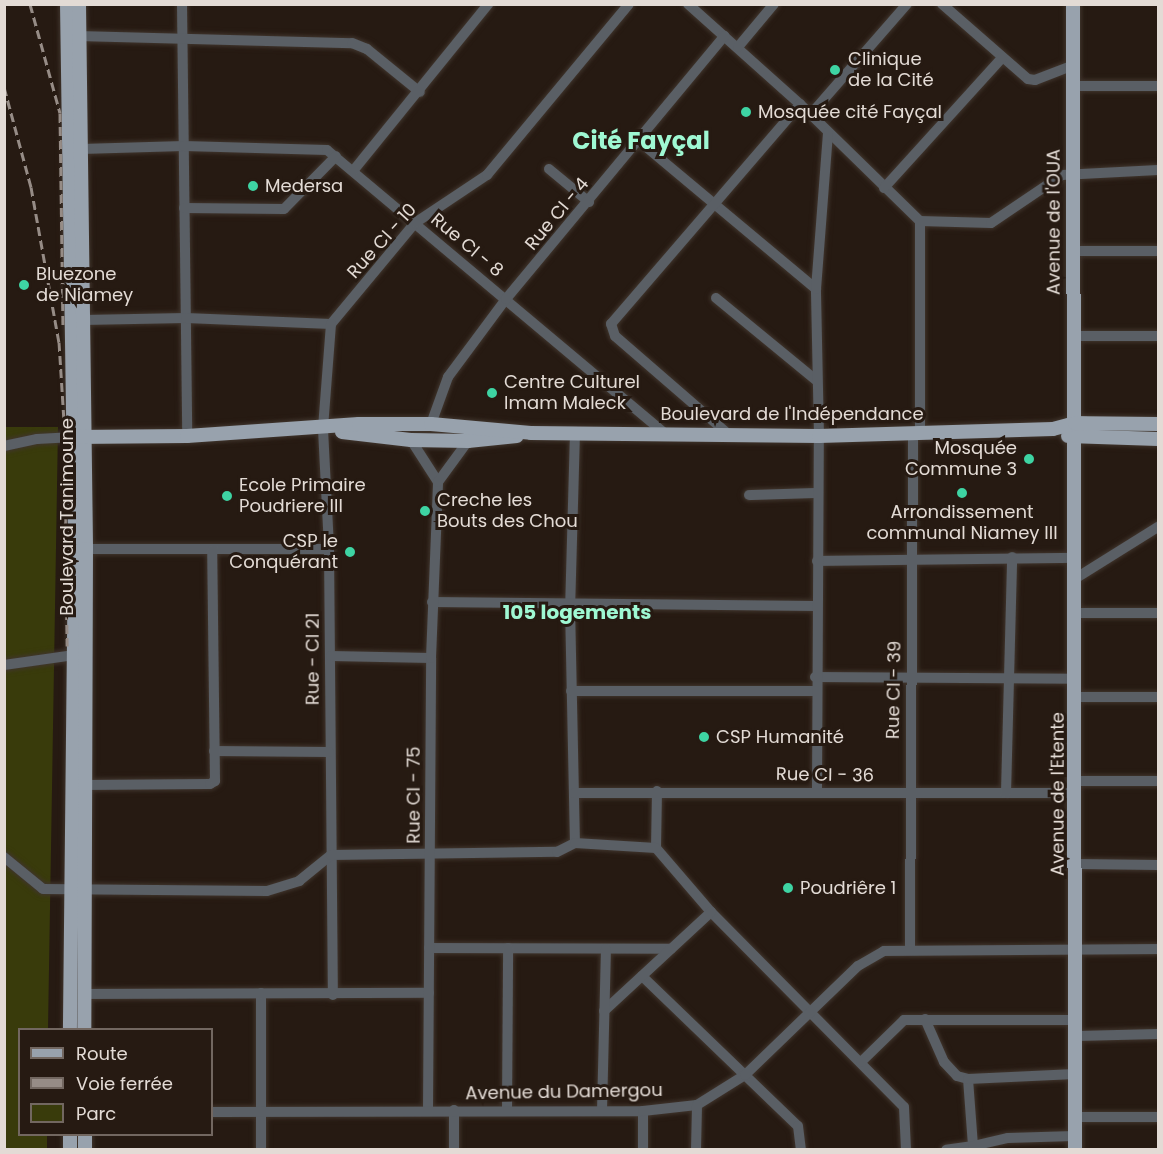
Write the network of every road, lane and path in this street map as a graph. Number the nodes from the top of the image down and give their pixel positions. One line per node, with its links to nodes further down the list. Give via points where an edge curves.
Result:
1 (67, 4): 60 (main road, Boulevard Tanimoune)
2 (79, 4): 11 (main road, Boulevard Tanimoune)
3 (182, 4): 13 (street)
4 (488, 4): 19 (street)
5 (629, 4): 36 (street, Rue CI - 10, via 487,175)
6 (688, 4): 12 (street)
7 (774, 4): 14 (street)
8 (907, 4): 21 (street)
9 (942, 4): 15 (street)
10 (1073, 4): 16 (main road, Avenue de l'OUA)
11 (78, 36): 13 (street); 25 (main road, Boulevard Tanimoune)
12 (724, 36): 14 (street); 23 (street, Rue CI - 4)
13 (183, 38): 19 (street, via 352,43 367,49); 24 (street)
14 (738, 47): 20 (street)
15 (1002, 58): 16 (street, via 1031,80); 31 (street)
16 (1074, 65): 17 (main road, Avenue de l'OUA)
17 (1073, 86): 18 (street); 30 (main road, Avenue de l'OUA)
18 (1158, 86)
19 (420, 92): 29 (street)
20 (800, 104): 21 (street); 33 (street)
21 (811, 114): 22 (street)
22 (828, 132): 31 (street); 39 (street)
23 (639, 141): 32 (street, Rue CI - 4); 33 (street)
24 (184, 146): 25 (street, Rue CI - 8); 26 (street, Rue CI - 8, via 317,146); 34 (street)
25 (81, 149): 43 (main road, Boulevard Tanimoune)
26 (336, 156): 29 (street, Rue CI - 8); 34 (street, via 284,209)
27 (549, 169): 32 (street)
28 (1158, 170): 30 (street)
29 (353, 171): 36 (street, Rue CI - 8)
30 (1072, 172): 35 (street, via 1041,186 991,224); 37 (main road, Avenue de l'OUA)
31 (884, 188): 35 (street)
32 (589, 202): 41 (street, Rue CI - 4)
33 (712, 205): 39 (street); 57 (street, via 611,324 611,331)
34 (184, 208): 42 (street)
35 (920, 221): 55 (street, Rue CI - 39)
36 (416, 223): 41 (street, Rue CI - 8); 44 (street, Rue CI - 10)
37 (1071, 251): 38 (street); 45 (main road, Avenue de l'OUA)
38 (1158, 251)
39 (816, 289): 47 (street)
40 (716, 298): 47 (street)
41 (506, 299): 49 (street, Rue CI - 4, via 448,377); 54 (street, Rue CI - 8)
42 (186, 318): 43 (street); 44 (street); 58 (street)
43 (83, 320): 60 (main road, Boulevard Tanimoune)
44 (331, 324): 51 (street, Rue - CI 21)
45 (1073, 336): 46 (street); 48 (main road, Avenue de l'OUA)
46 (1158, 336)
47 (816, 380): 59 (street)
48 (1075, 423): 50 (main road, Boulevard de l'Indépendance); 52 (main road, Boulevard de l'Indépendance); 61 (main road, Avenue de l'OUA)
49 (431, 424): 51 (main road, Boulevard de l'Indépendance, via 359,424); 56 (main road, Boulevard de l'Indépendance)
50 (1158, 424)
51 (323, 429): 58 (main road, Boulevard de l'Indépendance); 63 (main road, Boulevard de l'Indépendance); 72 (street, Rue - CI 21)
52 (1053, 429): 55 (main road, Boulevard de l'Indépendance); 61 (main road, Boulevard de l'Indépendance)
53 (575, 432): 54 (main road, Boulevard de l'Indépendance); 56 (main road, Boulevard de l'Indépendance); 80 (street)
54 (663, 432): 57 (main road, Boulevard de l'Indépendance)
55 (917, 432): 59 (main road, Boulevard de l'Indépendance); 77 (street, Rue CI - 39)
56 (531, 433): 64 (main road, Boulevard de l'Indépendance)
57 (727, 434): 59 (main road, Boulevard de l'Indépendance)
58 (187, 436): 60 (main road, Boulevard de l'Indépendance)
59 (819, 436): 67 (street)
60 (80, 437): 65 (street, Boulevard de l'Indépendance, via 37,439); 71 (main road, Boulevard Tanimoune); 84 (main road, Boulevard Tanimoune)
61 (1074, 439): 62 (main road, Boulevard de l'Indépendance); 75 (main road, Avenue de l'Etente)
62 (1158, 439)
63 (411, 440): 64 (main road, Boulevard de l'Indépendance); 66 (street)
64 (468, 441): 66 (street)
65 (4, 446)
66 (438, 482): 79 (street, Rue CI - 75)
67 (818, 493): 68 (street); 76 (street)
68 (749, 495)
69 (1158, 527): 70 (street)
70 (1153, 534): 78 (street)
71 (86, 549): 73 (street); 99 (main road, Boulevard Tanimoune)
72 (329, 549): 73 (street); 85 (street, Rue - CI 21)
73 (212, 550): 96 (street)
74 (1012, 558): 75 (street); 77 (street); 89 (street)
75 (1076, 558): 78 (main road, Avenue de l'Etente)
76 (817, 561): 77 (street); 81 (street)
77 (912, 561): 90 (street, Rue CI - 39)
78 (1076, 578): 82 (main road, Avenue de l'Etente)
79 (432, 602): 80 (street); 86 (street, Rue CI - 75)
80 (570, 606): 81 (street); 92 (street)
81 (816, 606): 88 (street)
82 (1076, 613): 83 (street); 91 (main road, Avenue de l'Etente)
83 (1158, 613)
84 (74, 655): 87 (street); 113 (main road, Boulevard Tanimoune)
85 (331, 656): 86 (street); 97 (street, Rue - CI 21)
86 (431, 658): 110 (street, Rue CI - 75)
87 (4, 664)
88 (815, 677): 90 (street); 93 (street)
89 (1011, 677): 90 (street); 91 (street); 104 (street)
90 (911, 678): 103 (street, Rue CI - 39)
91 (1076, 679): 95 (main road, Avenue de l'Etente)
92 (571, 691): 93 (street); 105 (street)
93 (815, 691): 102 (street)
94 (1158, 697): 95 (street)
95 (1076, 698): 100 (main road, Avenue de l'Etente)
96 (214, 752): 97 (street); 99 (street, via 214,781 210,784)
97 (329, 752): 108 (street, Rue - CI 21)
98 (1158, 781): 100 (street, Rue CI - 36)
99 (84, 785): 113 (main road, Boulevard Tanimoune)
100 (1076, 787): 104 (street, Rue CI - 36); 111 (main road, Avenue de l'Etente)
101 (657, 790): 102 (street, Rue CI - 36); 105 (street, Rue CI - 36); 107 (street)
102 (816, 790): 103 (street, Rue CI - 36)
103 (909, 792): 104 (street, Rue CI - 36); 117 (street, Rue CI - 39)
104 (1006, 792)
105 (574, 793): 106 (street)
106 (575, 843): 107 (street); 110 (street, via 557,852)
107 (656, 848): 114 (street)
108 (331, 855): 110 (street); 113 (street, via 299,881 267,891); 126 (street, Rue - CI 21)
109 (4, 857): 113 (street, via 43,890)
110 (431, 857): 115 (street, Rue CI - 75)
111 (1076, 864): 112 (street); 118 (main road, Avenue de l'Etente)
112 (1158, 865)
113 (77, 889): 125 (main road, Boulevard Tanimoune); 131 (main road, Boulevard Tanimoune)
114 (711, 912): 120 (street); 128 (street)
115 (429, 948): 116 (street); 124 (street, Rue CI - 75)
116 (508, 948): 119 (street); 142 (street)
117 (910, 948): 118 (street, Avenue du Damergou); 128 (street, Avenue du Damergou, via 872,956)
118 (1076, 948): 121 (street, Avenue du Damergou); 130 (main road, Avenue de l'Etente)
119 (606, 949): 120 (street); 127 (street)
120 (671, 949): 122 (street)
121 (1158, 949)
122 (642, 976): 127 (street); 137 (street)
123 (261, 993): 125 (street); 126 (street); 146 (street)
124 (429, 993): 126 (street); 140 (street, Rue CI - 75)
125 (84, 994): 132 (main road, Boulevard Tanimoune)
126 (333, 995)
127 (604, 1011): 143 (street)
128 (811, 1012): 135 (street); 137 (street, Avenue du Damergou)
129 (925, 1019): 130 (street); 135 (street, via 900,1021); 138 (street, via 944,1062 957,1076)
130 (1077, 1020): 134 (main road, Avenue de l'Etente)
131 (70, 1028)
132 (84, 1028)
133 (1158, 1034): 134 (street)
134 (1077, 1036): 136 (main road, Avenue de l'Etente)
135 (861, 1062): 157 (street, via 906,1111)
136 (1075, 1074): 138 (street); 147 (main road, Avenue de l'Etente)
137 (745, 1075): 139 (street, Avenue du Damergou); 156 (street, via 798,1126)
138 (968, 1079): 151 (street)
139 (697, 1105): 144 (street, Avenue du Damergou); 155 (street)
140 (428, 1109): 141 (street, Avenue du Damergou); 146 (street, Avenue du Damergou)
141 (454, 1110): 142 (street, Avenue du Damergou); 153 (street)
142 (507, 1110): 143 (street, Avenue du Damergou)
143 (602, 1111): 144 (street, Avenue du Damergou)
144 (643, 1111): 154 (street)
145 (213, 1112): 146 (street, Avenue du Damergou)
146 (261, 1112): 152 (street)
147 (1075, 1117): 148 (street); 150 (main road, Avenue de l'Etente)
148 (1158, 1117)
149 (1008, 1138): 150 (street); 151 (street); 159 (street)
150 (1075, 1143)
151 (969, 1147): 158 (street)
152 (261, 1149)
153 (454, 1149)
154 (643, 1149)
155 (696, 1149)
156 (801, 1149)
157 (906, 1149)
158 (946, 1149)
159 (1008, 1149)

